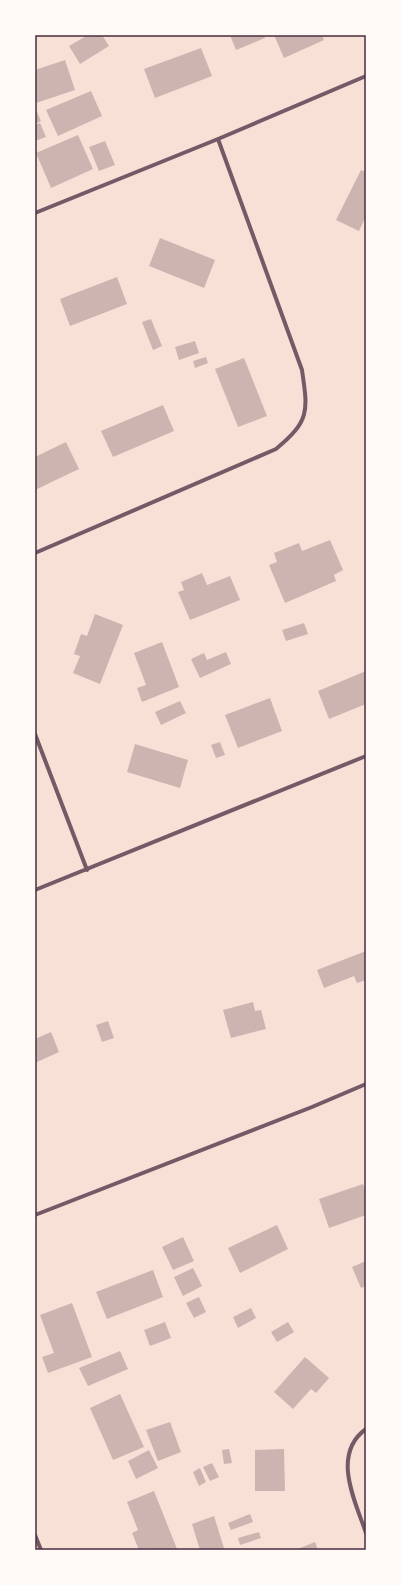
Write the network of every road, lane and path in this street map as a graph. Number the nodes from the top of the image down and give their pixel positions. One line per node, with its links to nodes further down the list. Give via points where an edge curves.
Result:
1 (366, 76): 2 (street)
2 (218, 139): 3 (street); 4 (street, via 302,370 307,402 304,418 293,434 276,449)
3 (35, 213)
4 (35, 553)
5 (35, 734): 7 (street)
6 (366, 756): 7 (street)
7 (87, 870): 8 (street)
8 (35, 890)
9 (366, 1084): 10 (street)
10 (35, 1215)
11 (366, 1429): 12 (street, via 352,1443 347,1480)
12 (366, 1533)
13 (35, 1535): 14 (street)
14 (41, 1550)

